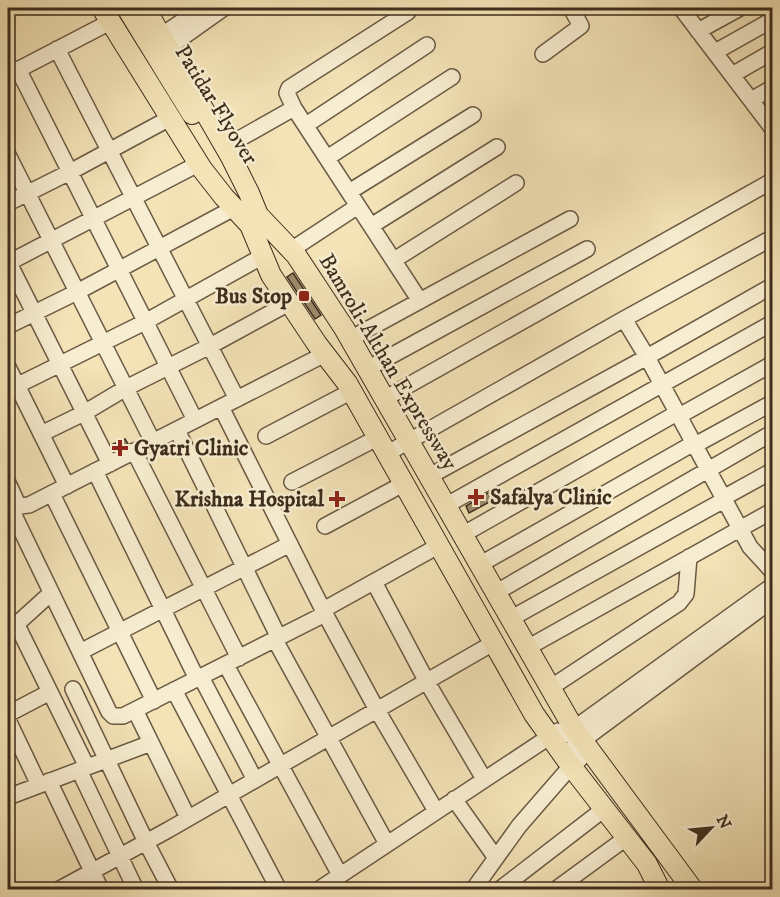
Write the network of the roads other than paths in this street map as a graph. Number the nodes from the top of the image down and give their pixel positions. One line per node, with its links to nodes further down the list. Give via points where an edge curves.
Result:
1 (127, 8): 32 (main road, Patidar Flyover)
2 (146, 8): 12 (main road)
3 (202, 8): 12 (street)
4 (224, 8): 12 (street)
5 (571, 8): 17 (street, via 581,26)
6 (681, 8): 11 (street)
7 (740, 8): 11 (street)
8 (108, 12): 14 (street); 25 (main road); 32 (main road, Patidar Flyover)
9 (408, 12): 23 (street, via 289,88 287,96)
10 (772, 20): 15 (street)
11 (698, 31): 15 (street)
12 (166, 41): 32 (main road)
13 (427, 45): 27 (street)
14 (57, 49): 18 (street); 29 (street)
15 (715, 52): 19 (street)
16 (772, 52): 19 (street)
17 (543, 54)
18 (13, 72): 33 (street)
19 (732, 75): 22 (street)
20 (452, 77): 31 (street)
21 (772, 88): 22 (street)
22 (751, 100): 26 (street)
23 (294, 108): 27 (street); 32 (street)
24 (473, 115): 36 (street)
25 (170, 118): 29 (street); 32 (main road)
26 (771, 124)
27 (306, 125): 31 (street)
28 (497, 147): 46 (street)
29 (109, 151): 33 (street); 39 (street)
30 (8, 155): 38 (street)
31 (327, 158): 36 (street)
32 (214, 160): 37 (main road, Patidar Flyover); 39 (street); 41 (main road, Patidar Flyover)
33 (70, 172): 38 (street); 43 (street)
34 (772, 181): 80 (street)
35 (516, 183): 53 (street)
36 (349, 192): 42 (street)
37 (249, 193): 45 (main road, Bamroli-Althan Expressway)
38 (27, 194): 40 (street); 48 (street)
39 (134, 198): 43 (street); 49 (street)
40 (8, 203)
41 (229, 203): 45 (main road, Patidar Flyover); 49 (street)
42 (358, 206): 46 (street); 51 (street)
43 (94, 219): 48 (street); 55 (street)
44 (570, 219): 59 (street)
45 (254, 220): 51 (main road, Bamroli-Althan Expressway); 52 (main road); 75 (main road, via 294,268 334,328)
46 (371, 226): 53 (street)
47 (772, 238): 62 (street)
48 (51, 241): 54 (street); 57 (street)
49 (159, 248): 55 (street); 58 (street)
50 (587, 249): 75 (street)
51 (291, 250): 66 (main road, Bamroli-Althan Expressway)
52 (263, 256): 58 (street); 60 (main road)
53 (394, 260): 59 (street)
54 (8, 263): 61 (street)
55 (119, 270): 57 (street); 63 (street)
56 (772, 286): 70 (street)
57 (77, 292): 61 (street); 67 (street)
58 (186, 300): 63 (street); 68 (street)
59 (420, 301): 66 (street)
60 (290, 303): 68 (street); 69 (main road)
61 (34, 313): 65 (street); 71 (street)
62 (624, 319): 70 (street); 91 (street)
63 (146, 322): 67 (street); 74 (street)
64 (772, 323): 76 (street)
65 (8, 326)
66 (350, 339): 75 (main road, Bamroli-Althan Expressway)
67 (103, 343): 71 (street); 78 (street)
68 (210, 346): 74 (street); 79 (street)
69 (325, 354): 75 (main road); 79 (street)
70 (647, 357): 76 (street); 98 (street)
71 (59, 364): 77 (street); 83 (street)
72 (772, 364): 84 (street)
73 (8, 367): 77 (street)
74 (168, 367): 78 (street); 85 (street)
75 (359, 379): 80 (main road, Bamroli-Althan Expressway); 89 (street); 91 (main road, Bamroli-Althan Expressway)
76 (662, 385): 84 (street); 105 (street)
77 (12, 388): 88 (street)
78 (126, 388): 83 (street); 90 (street)
79 (237, 399): 82 (street)
80 (384, 399): 91 (main road, Bamroli-Althan Expressway)
81 (772, 403): 92 (street)
82 (221, 407): 85 (street); 111 (street)
83 (84, 413): 88 (street); 94 (street)
84 (678, 414): 92 (street); 110 (street)
85 (195, 420): 86 (street)
86 (177, 430): 90 (street); 116 (street)
87 (772, 433): 96 (street)
88 (41, 434): 102 (street)
89 (266, 436)
90 (153, 442): 93 (street)
91 (393, 444): 98 (main road, Bamroli-Althan Expressway); 99 (street); 101 (main road); 147 (main road, Bamroli-Althan Expressway, via 543,708)
92 (694, 444): 96 (street); 115 (street)
93 (134, 451): 94 (street); 120 (street)
94 (110, 464): 95 (street)
95 (95, 471): 102 (street); 124 (street)
96 (709, 471): 104 (street); 122 (street)
97 (772, 471): 104 (street)
98 (428, 477): 105 (main road, Bamroli-Althan Expressway)
99 (292, 482)
100 (8, 483): 106 (street)
101 (405, 483): 108 (street); 112 (main road)
102 (67, 486): 103 (street)
103 (52, 494): 106 (street, via 29,505); 128 (street)
104 (724, 499): 109 (street); 126 (street)
105 (445, 506): 110 (main road, Bamroli-Althan Expressway)
106 (12, 507): 121 (street)
107 (772, 511): 109 (street)
108 (325, 526)
109 (740, 529): 113 (street, via 750,548); 114 (street)
110 (462, 535): 115 (main road, Bamroli-Althan Expressway)
111 (290, 544): 116 (street); 125 (street)
112 (440, 545): 118 (street); 130 (main road)
113 (766, 554): 117 (street)
114 (689, 557): 131 (street); 136 (street, via 686,594 679,603)
115 (479, 565): 122 (main road, Bamroli-Althan Expressway)
116 (245, 568): 120 (street); 129 (street)
117 (772, 571)
118 (374, 582): 125 (street); 135 (street)
119 (772, 586): 147 (street)
120 (204, 589): 124 (street); 133 (street)
121 (51, 593): 127 (street); 132 (street)
122 (495, 593): 126 (main road, Bamroli-Althan Expressway)
123 (772, 600): 147 (street)
124 (162, 609): 128 (street); 134 (street)
125 (324, 612): 129 (street); 142 (street)
126 (510, 619): 131 (main road, Bamroli-Althan Expressway)
127 (12, 629): 139 (street)
128 (120, 632): 132 (street); 140 (street)
129 (277, 639): 133 (street); 145 (street)
130 (495, 642): 135 (street); 147 (main road, via 534,714)
131 (527, 648): 136 (main road, Bamroli-Althan Expressway)
132 (80, 652): 141 (street, via 109,712 117,718)
133 (232, 661): 134 (street); 149 (street)
134 (199, 678): 138 (street); 152 (street)
135 (427, 682): 142 (street); 151 (street)
136 (550, 688): 147 (main road, Bamroli-Althan Expressway)
137 (73, 689): 148 (street)
138 (174, 690): 140 (street); 154 (street)
139 (50, 692): 143 (street); 150 (street)
140 (154, 701): 141 (street)
141 (135, 710): 146 (street)
142 (377, 710): 145 (street); 158 (street)
143 (8, 714)
144 (8, 720): 153 (street)
145 (328, 738): 149 (street); 162 (street)
146 (151, 743): 148 (street); 159 (street)
147 (569, 743): 151 (street); 157 (main road); 164 (street); 165 (main road, Bamroli-Althan Expressway); 180 (main road, Bamroli-Althan Expressway)
148 (107, 760): 150 (street); 161 (street)
149 (280, 766): 152 (street); 167 (street)
150 (83, 768): 153 (street); 163 (street)
151 (484, 779): 156 (street)
152 (255, 780): 154 (street)
153 (44, 783): 155 (street); 166 (street)
154 (229, 795): 159 (street); 172 (street)
155 (8, 797)
156 (454, 799): 158 (street); 164 (street)
157 (604, 810): 160 (main road); 175 (street)
158 (436, 811): 162 (street)
159 (188, 818): 161 (street)
160 (626, 838): 176 (street); 177 (main road, via 647,864)
161 (146, 842): 163 (street); 171 (street)
162 (387, 844): 167 (street)
163 (118, 857): 166 (street); 170 (street)
164 (496, 858): 174 (street)
165 (658, 860): 178 (main road); 179 (main road)
166 (92, 871): 168 (street); 169 (street)
167 (340, 875): 173 (street)
168 (58, 890)
169 (101, 890)
170 (136, 890)
171 (171, 890)
172 (279, 890)
173 (318, 890)
174 (473, 890)
175 (499, 890)
176 (555, 890)
177 (660, 890)
178 (673, 890)
179 (681, 890)
180 (693, 890)

